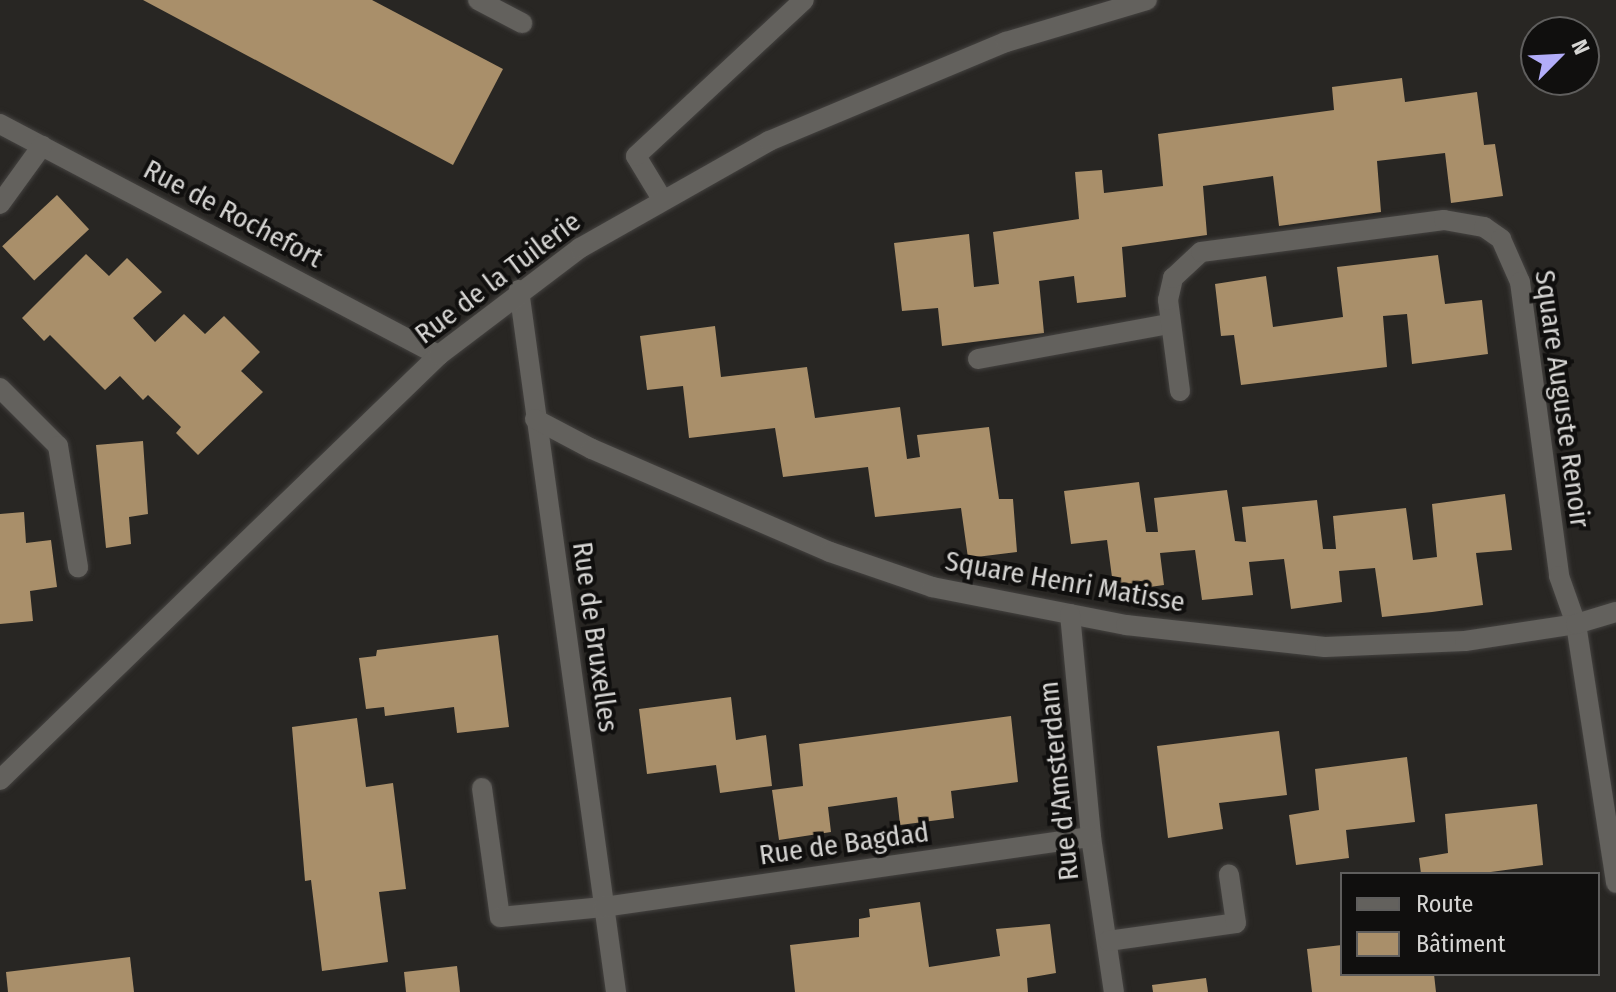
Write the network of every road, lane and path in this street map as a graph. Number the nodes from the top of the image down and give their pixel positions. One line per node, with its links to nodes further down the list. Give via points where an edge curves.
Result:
1 (478, 0): 4 (street)
2 (804, 0): 7 (street, via 636,156)
3 (1147, 0): 7 (street, Rue de la Tuilerie, via 1006,42 769,141)
4 (522, 23)
5 (0, 124): 6 (street, Rue de Rochefort)
6 (42, 146): 8 (street); 11 (street, Rue de Rochefort)
7 (662, 199): 9 (street, Rue de la Tuilerie)
8 (0, 204)
9 (519, 290): 11 (street, Rue de la Tuilerie); 15 (street, Rue de Bruxelles)
10 (1168, 324): 12 (street); 14 (street, Square Auguste Renoir); 19 (street, Square Auguste Renoir, via 1173,278 1201,252 1444,220 1484,227 1501,239 1520,282 1559,576)
11 (439, 355): 20 (street, Rue de la Tuilerie)
12 (978, 359)
13 (0, 388): 16 (street, via 58,446)
14 (1180, 391)
15 (535, 419): 18 (street, Square Henri Matisse, via 830,552 932,587); 25 (street, Rue de Bruxelles)
16 (78, 567)
17 (1616, 612): 19 (street, Square Henri Matisse)
18 (1070, 614): 19 (street, Square Henri Matisse, via 1325,647 1465,641); 22 (street, Rue d'Amsterdam)
19 (1576, 624): 24 (street, Square Auguste Renoir)
20 (0, 780)
21 (482, 788): 25 (street, Rue de Bagdad, via 500,917)
22 (1091, 837): 25 (street, Rue de Bagdad); 26 (street, Rue d'Amsterdam)
23 (1229, 875): 26 (street, via 1236,923)
24 (1616, 883)
25 (604, 907): 27 (street, Rue de Bruxelles)
26 (1108, 941): 28 (street, Rue d'Amsterdam)
27 (616, 992)
28 (1114, 992)

